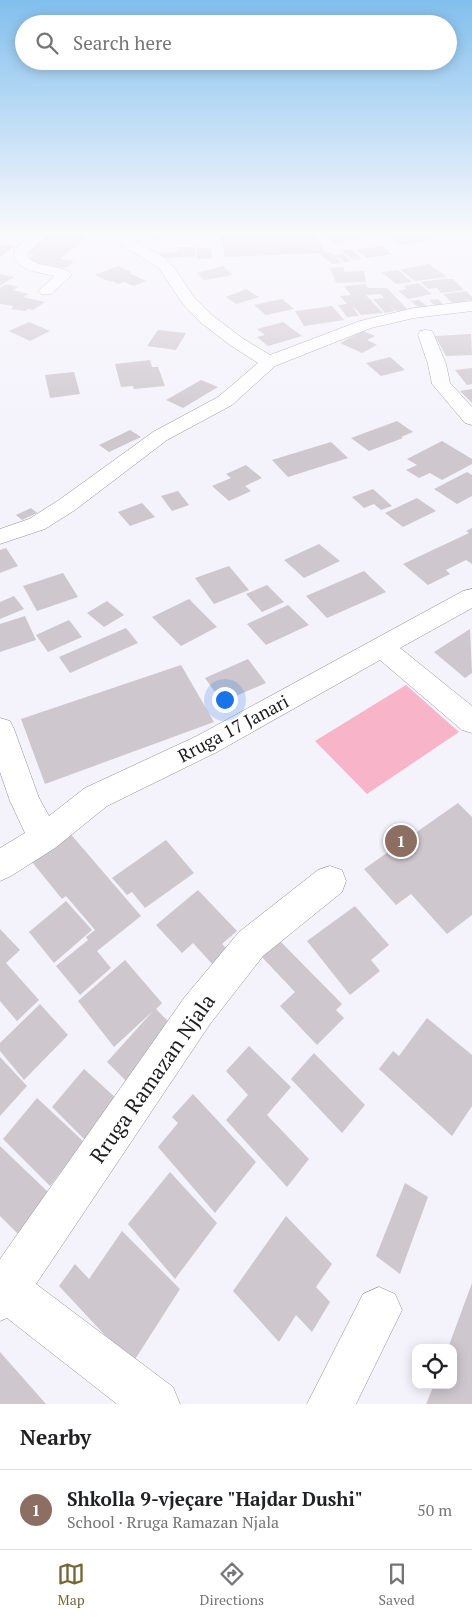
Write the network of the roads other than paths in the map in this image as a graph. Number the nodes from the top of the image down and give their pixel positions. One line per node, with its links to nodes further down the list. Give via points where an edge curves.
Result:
1 (188, 300): 4 (street, via 230,338)
2 (472, 306): 4 (street, via 414,313 366,324)
3 (426, 335): 5 (street, via 441,384)
4 (269, 362): 6 (street, via 225,400 160,436 67,506 37,524)
5 (472, 419)
6 (0, 537)
7 (472, 597): 8 (street, Rruga 17 Janari)
8 (380, 648): 9 (street); 11 (street, Rruga 17 Janari, via 206,744 96,797)
9 (472, 722)
10 (0, 730): 11 (street, via 25,801)
11 (44, 838): 12 (street, Rruga 17 Janari)
12 (0, 866)
13 (330, 881): 14 (street, Rruga Ramazan Njala, via 251,944 197,1011)
14 (3, 1293): 16 (street)
15 (379, 1310): 17 (street)
16 (156, 1404)
17 (331, 1404)

